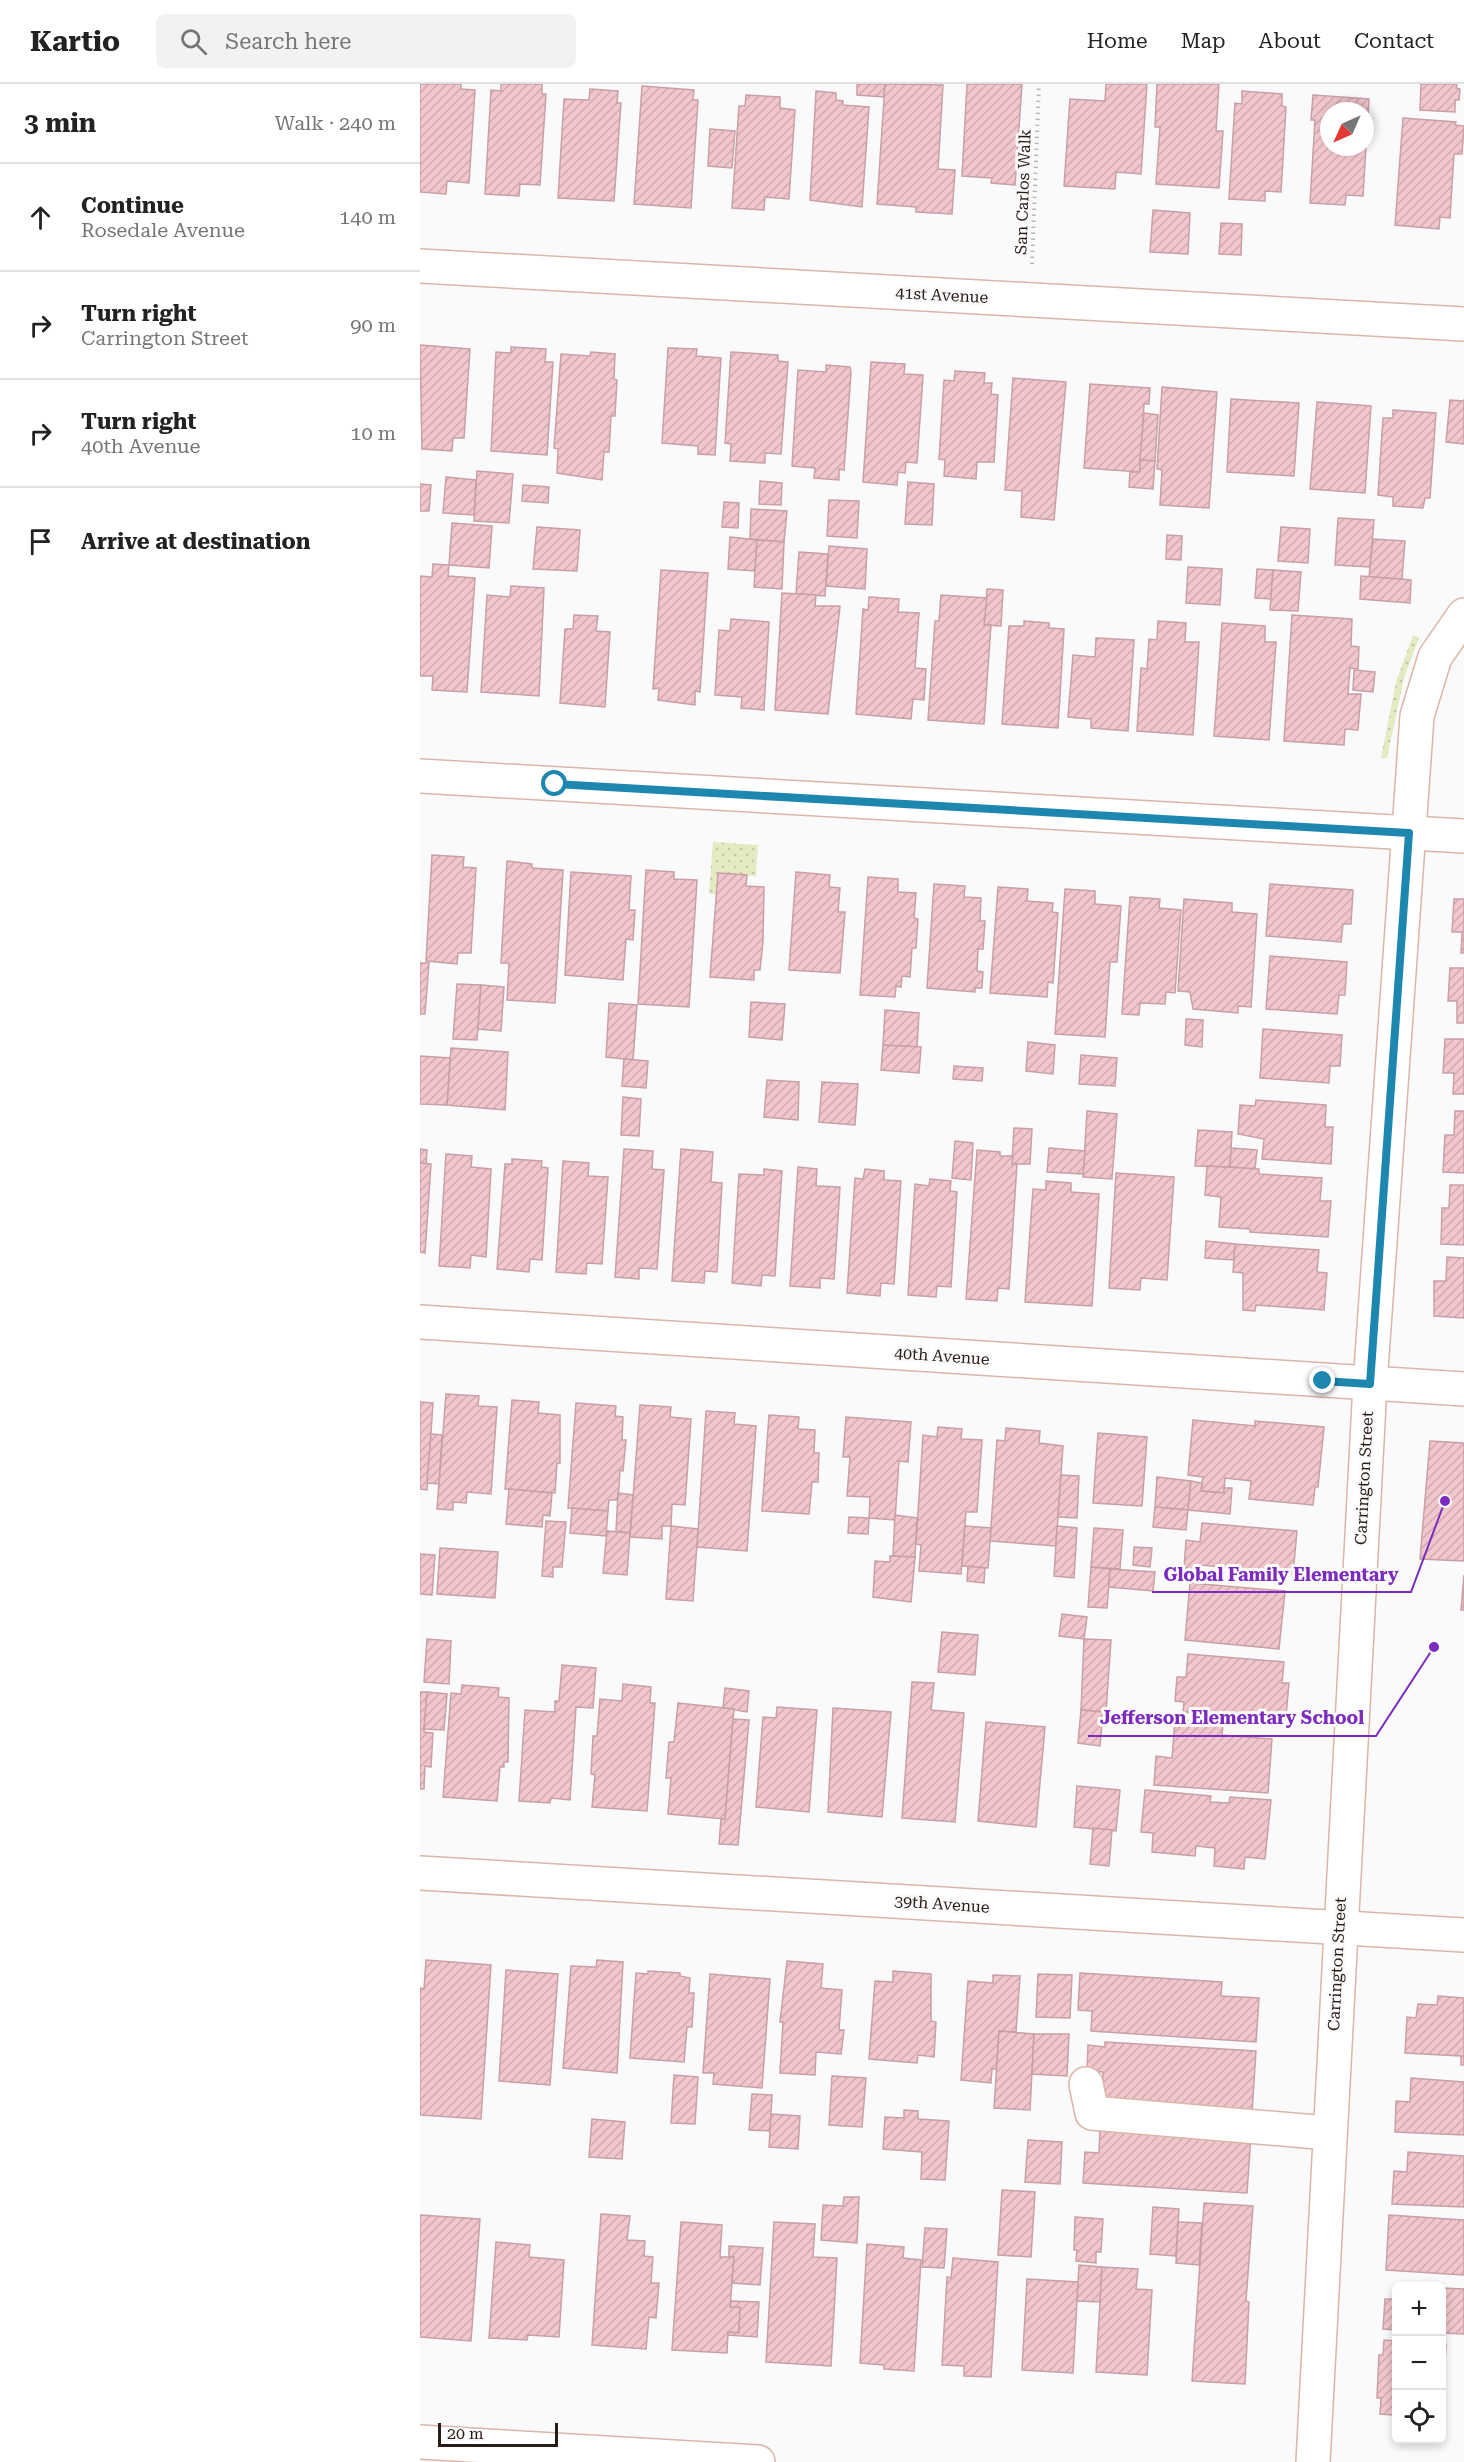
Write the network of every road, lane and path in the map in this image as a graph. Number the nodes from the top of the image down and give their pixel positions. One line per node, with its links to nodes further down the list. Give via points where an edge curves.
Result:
1 (1040, 84): 3 (path, San Carlos Walk)
2 (420, 266): 3 (street, 41st Avenue)
3 (1031, 300): 4 (street, 41st Avenue)
4 (1464, 324)
5 (1464, 615): 7 (street, Carrington Street, via 1435,657 1417,716)
6 (420, 776): 7 (street)
7 (1409, 833): 8 (street); 10 (street, Carrington Street)
8 (1464, 836)
9 (420, 1322): 10 (street, 40th Avenue)
10 (1370, 1384): 11 (street, 40th Avenue); 13 (street, Carrington Street)
11 (1464, 1389)
12 (420, 1872): 13 (street, 39th Avenue)
13 (1339, 1928): 14 (street, 39th Avenue); 16 (street, Carrington Street)
14 (1464, 1935)
15 (1086, 2111): 16 (street)
16 (1329, 2133): 19 (street, Carrington Street)
17 (420, 2442): 18 (street)
18 (758, 2462)
19 (1313, 2462)

